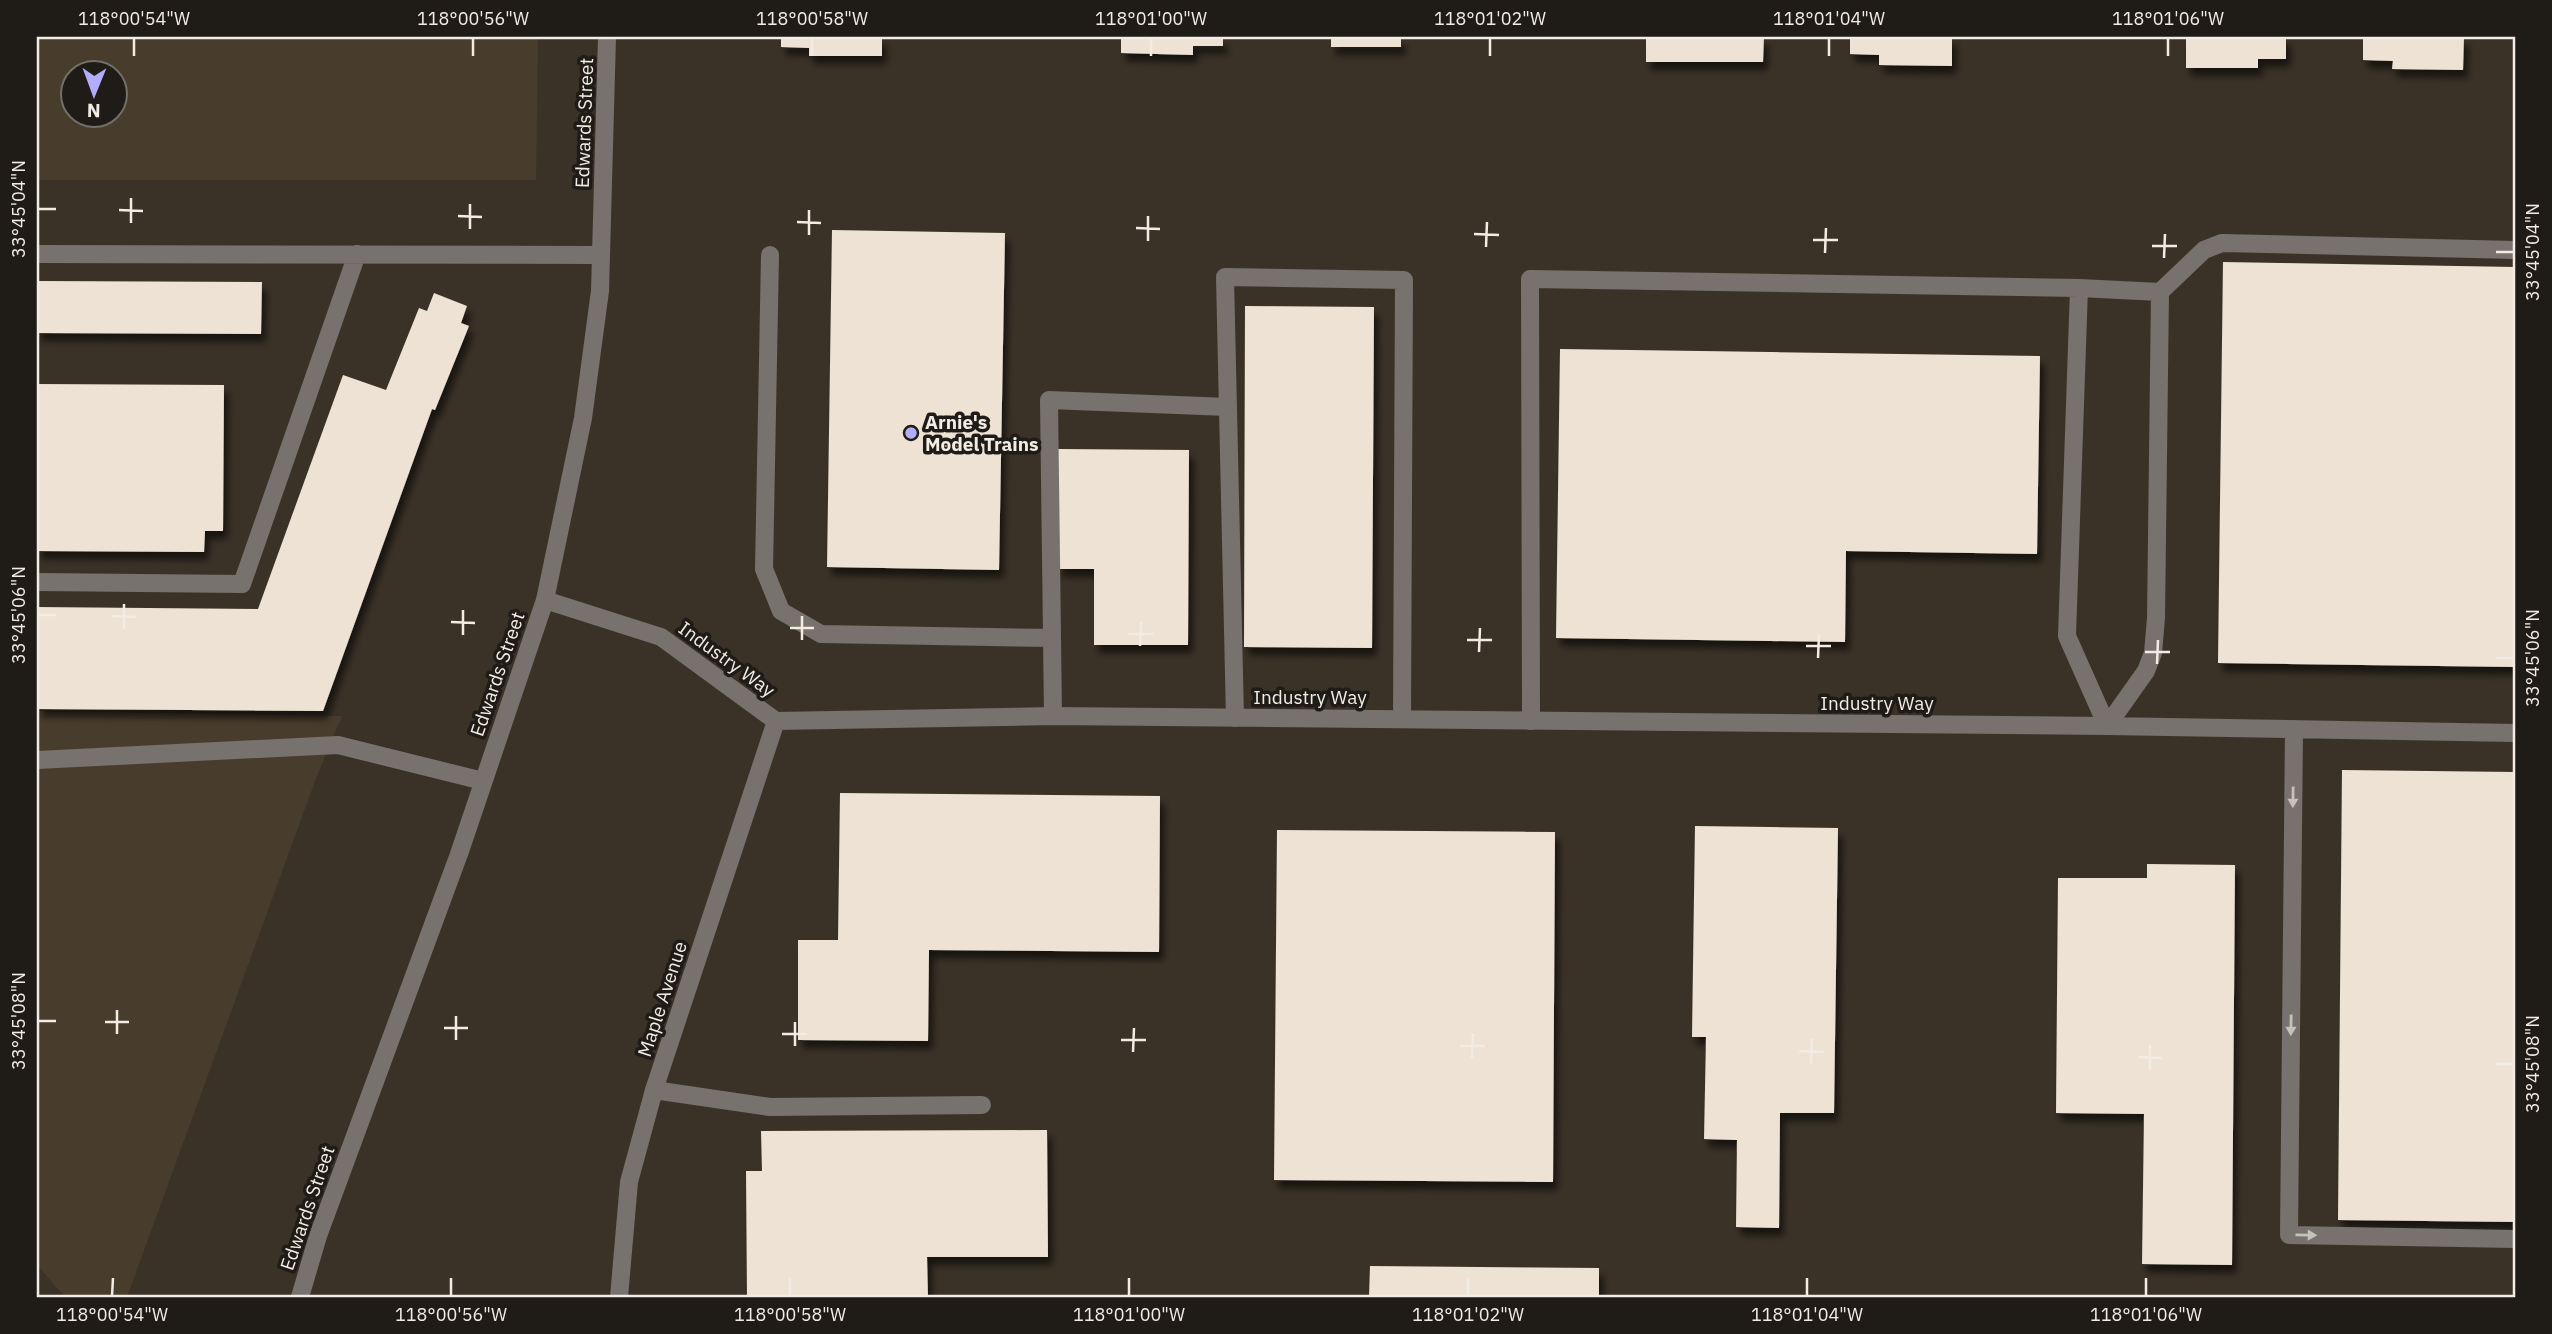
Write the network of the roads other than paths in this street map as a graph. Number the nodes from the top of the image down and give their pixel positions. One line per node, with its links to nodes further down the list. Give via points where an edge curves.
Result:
1 (607, 37): 5 (street, Edwards Street)
2 (2515, 250): 8 (street, via 2222,243 2204,250)
3 (37, 254): 4 (street)
4 (357, 254): 5 (street); 10 (street, via 242,584)
5 (601, 255): 11 (street, Edwards Street, via 583,418)
6 (770, 255): 12 (street, via 764,569 781,611 821,634)
7 (2079, 288): 8 (street); 17 (street, via 1530,279); 18 (street, via 2067,636)
8 (2160, 292): 18 (street, via 2153,653 2146,671)
9 (1228, 407): 12 (street, via 1049,400); 14 (street); 15 (street, via 1225,277 1404,280)
10 (37, 582)
11 (545, 600): 16 (street, Industry Way, via 661,637); 22 (street, Edwards Street)
12 (1052, 638): 13 (street)
13 (1053, 716): 14 (street, Industry Way); 16 (street, Industry Way)
14 (1235, 718): 15 (street, Industry Way)
15 (1402, 719): 17 (street, Industry Way)
16 (776, 721): 23 (street, Maple Avenue)
17 (1531, 721): 18 (street, Industry Way)
18 (2107, 726): 19 (street, Industry Way)
19 (2294, 729): 20 (street, Industry Way); 25 (street, one-way to 25, via 2288,1235)
20 (2515, 733)
21 (37, 760): 22 (street, via 338,744)
22 (483, 781): 26 (street, Edwards Street)
23 (654, 1090): 24 (street, via 770,1107); 27 (street, Maple Avenue, via 629,1182)
24 (982, 1105)
25 (2515, 1239)
26 (300, 1297)
27 (619, 1297)

